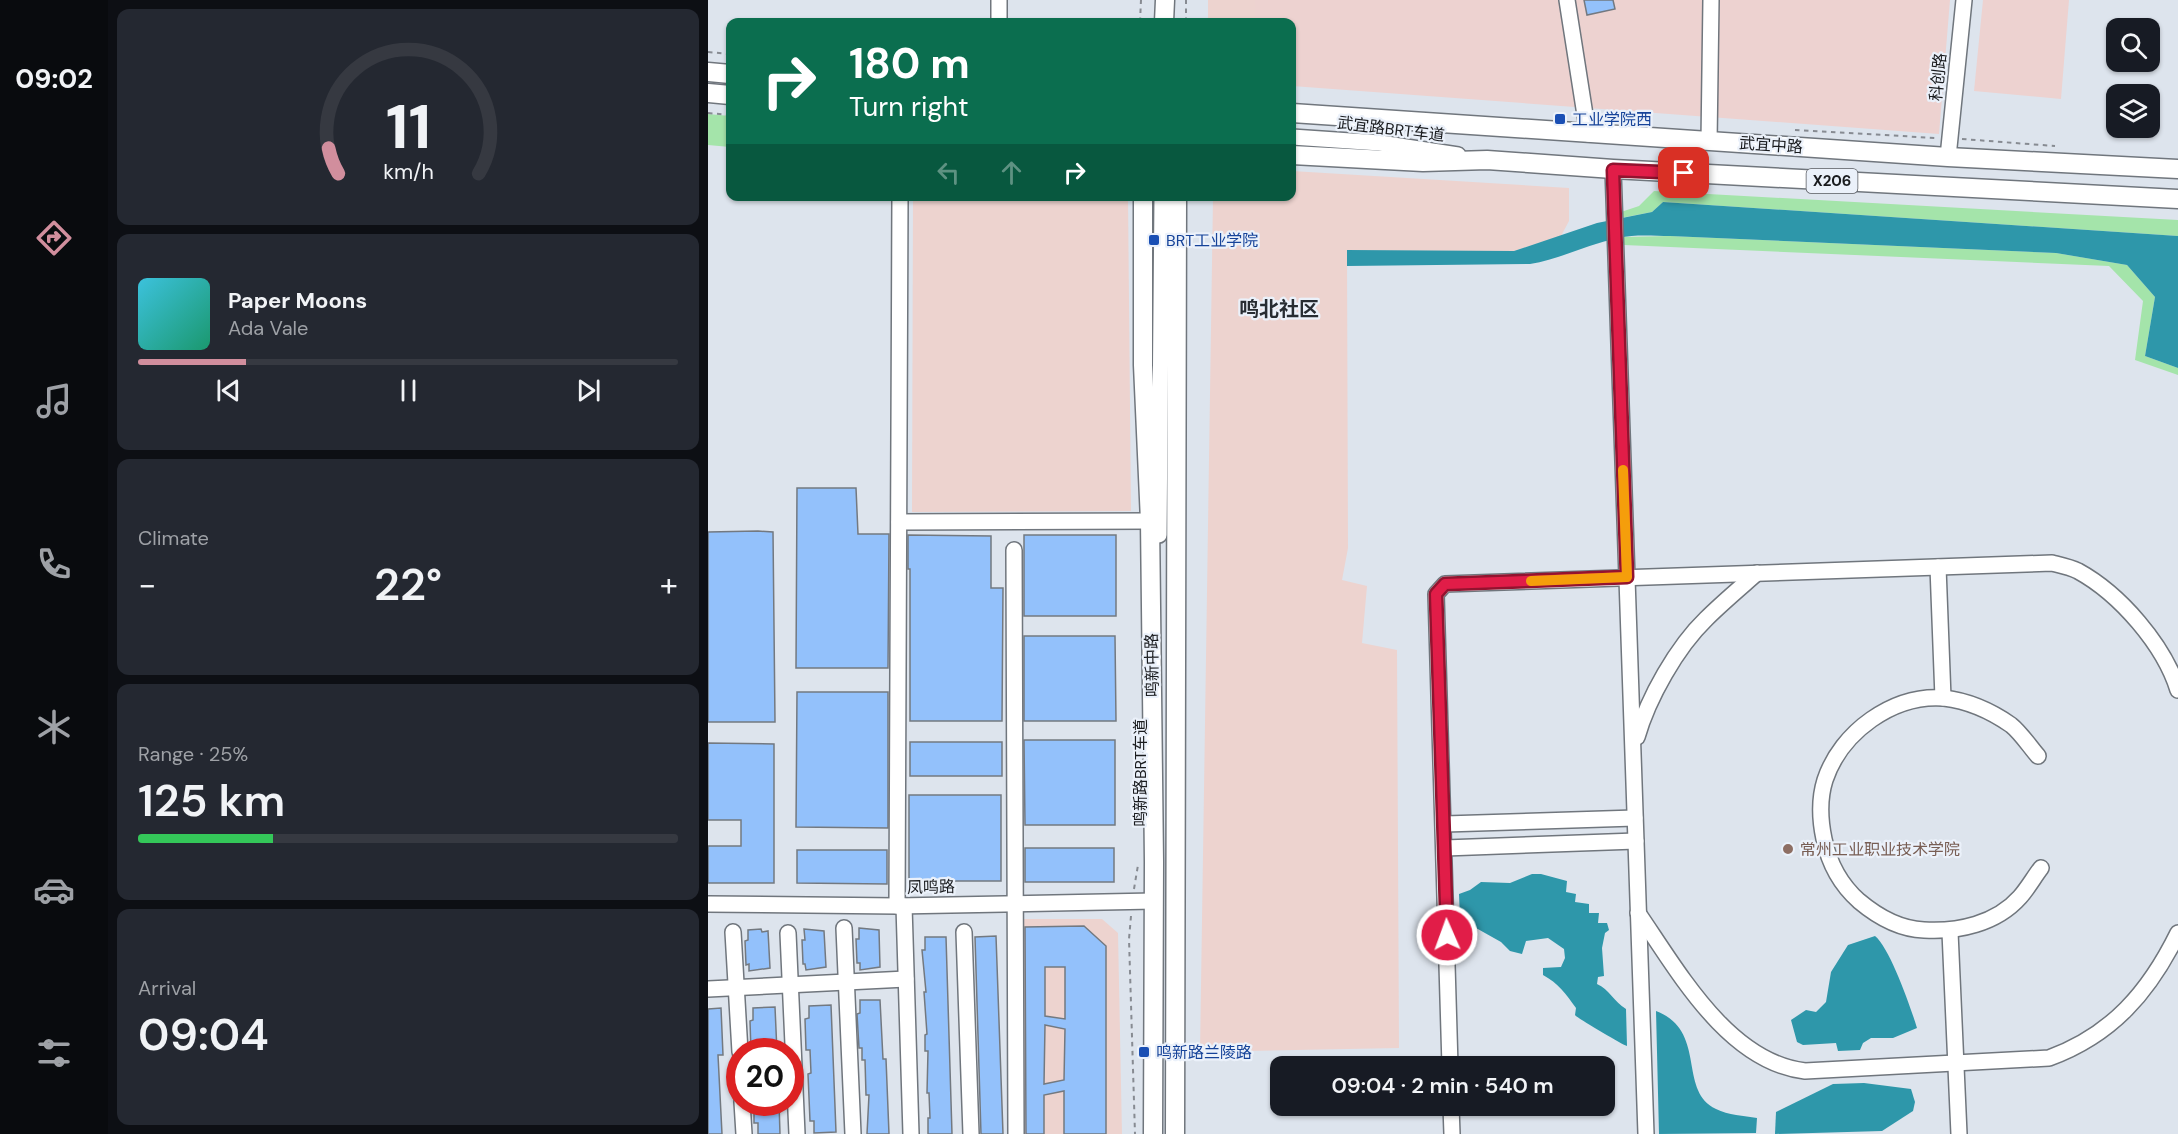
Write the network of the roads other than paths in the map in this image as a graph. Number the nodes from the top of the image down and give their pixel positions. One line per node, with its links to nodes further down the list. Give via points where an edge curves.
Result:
1 (999, 0): 7 (street)
2 (1165, 0): 8 (main road)
3 (1176, 0): 9 (main road)
4 (1566, 0): 15 (street)
5 (1711, 0): 17 (street)
6 (1964, 0): 19 (street, 科创路)
7 (999, 18)
8 (1164, 18)
9 (1176, 18)
10 (708, 72): 11 (main road)
11 (726, 74)
12 (708, 93): 13 (main road)
13 (726, 95)
14 (1296, 113): 15 (main road, 武宜中路 / X206)
15 (1588, 134): 17 (main road, 武宜中路 / X206)
16 (1296, 137): 20 (street, 武宜路BRT车道, via 1380,143)
17 (1709, 141): 19 (main road, 武宜中路 / X206)
18 (1296, 155): 20 (main road, 武宜中路 / X206, via 1423,162)
19 (1948, 157): 21 (main road, 武宜中路 / X206)
20 (1487, 160): 22 (main road, 武宜中路 / X206)
21 (2178, 169)
22 (1613, 170): 23 (main road, 武宜中路 / X206); 34 (street)
23 (2178, 199)
24 (900, 201): 30 (street)
25 (1143, 201): 29 (main road, 鸣新中路, via 1143,365)
26 (1162, 201): 72 (street, 鸣新路BRT车道, via 1157,862)
27 (1167, 201): 73 (street, 鸣新路BRT车道)
28 (1177, 201): 74 (main road, 鸣新中路)
29 (1150, 521): 30 (street); 44 (main road, 鸣新中路)
30 (899, 522): 47 (street)
31 (1014, 550): 45 (street)
32 (1938, 567): 33 (street); 35 (street, via 2052,562 2077,570 2112,594 2141,627 2171,669); 36 (street)
33 (1757, 573): 34 (street); 37 (street, via 1704,620 1667,670 1643,715)
34 (1627, 577): 37 (street); 40 (street, via 1445,584 1436,594)
35 (2178, 690)
36 (1943, 698): 38 (street, via 1981,706 2013,727); 52 (street, via 1905,702 1870,719 1843,746 1825,781 1820,819 1828,857 1847,890 1876,915 1912,930)
37 (1633, 753): 39 (street)
38 (2038, 756)
39 (1635, 818): 40 (street); 41 (street)
40 (1445, 824): 42 (street)
41 (1636, 841): 42 (street); 48 (street)
42 (1445, 848): 61 (street)
43 (2041, 868): 52 (street, via 2019,899 1987,921)
44 (1154, 901): 45 (street, 凤鸣路); 71 (main road, 鸣新中路)
45 (1013, 903): 47 (street, 凤鸣路); 70 (street)
46 (708, 904): 47 (street, 凤鸣路)
47 (900, 906): 55 (street)
48 (1638, 914): 62 (street, via 1700,1003 1749,1049 1785,1068 1804,1071); 76 (street)
49 (844, 928): 56 (street)
50 (733, 932): 58 (street)
51 (964, 932): 69 (street)
52 (1950, 932): 62 (street)
53 (788, 933): 57 (street)
54 (2178, 933): 62 (street, via 2134,1003 2099,1034 2072,1050 2049,1058)
55 (906, 979): 56 (street); 68 (street)
56 (847, 982): 57 (street); 67 (street)
57 (790, 985): 58 (street); 66 (street)
58 (736, 987): 59 (street); 60 (street)
59 (708, 989)
60 (739, 1038)
61 (1450, 1056)
62 (1957, 1063): 77 (street)
63 (743, 1116): 65 (street)
64 (1451, 1116): 75 (street)
65 (744, 1134)
66 (796, 1134)
67 (854, 1134)
68 (911, 1134)
69 (971, 1134)
70 (1016, 1134)
71 (1153, 1134)
72 (1160, 1134)
73 (1168, 1134)
74 (1175, 1134)
75 (1452, 1134)
76 (1646, 1134)
77 (1959, 1134)

